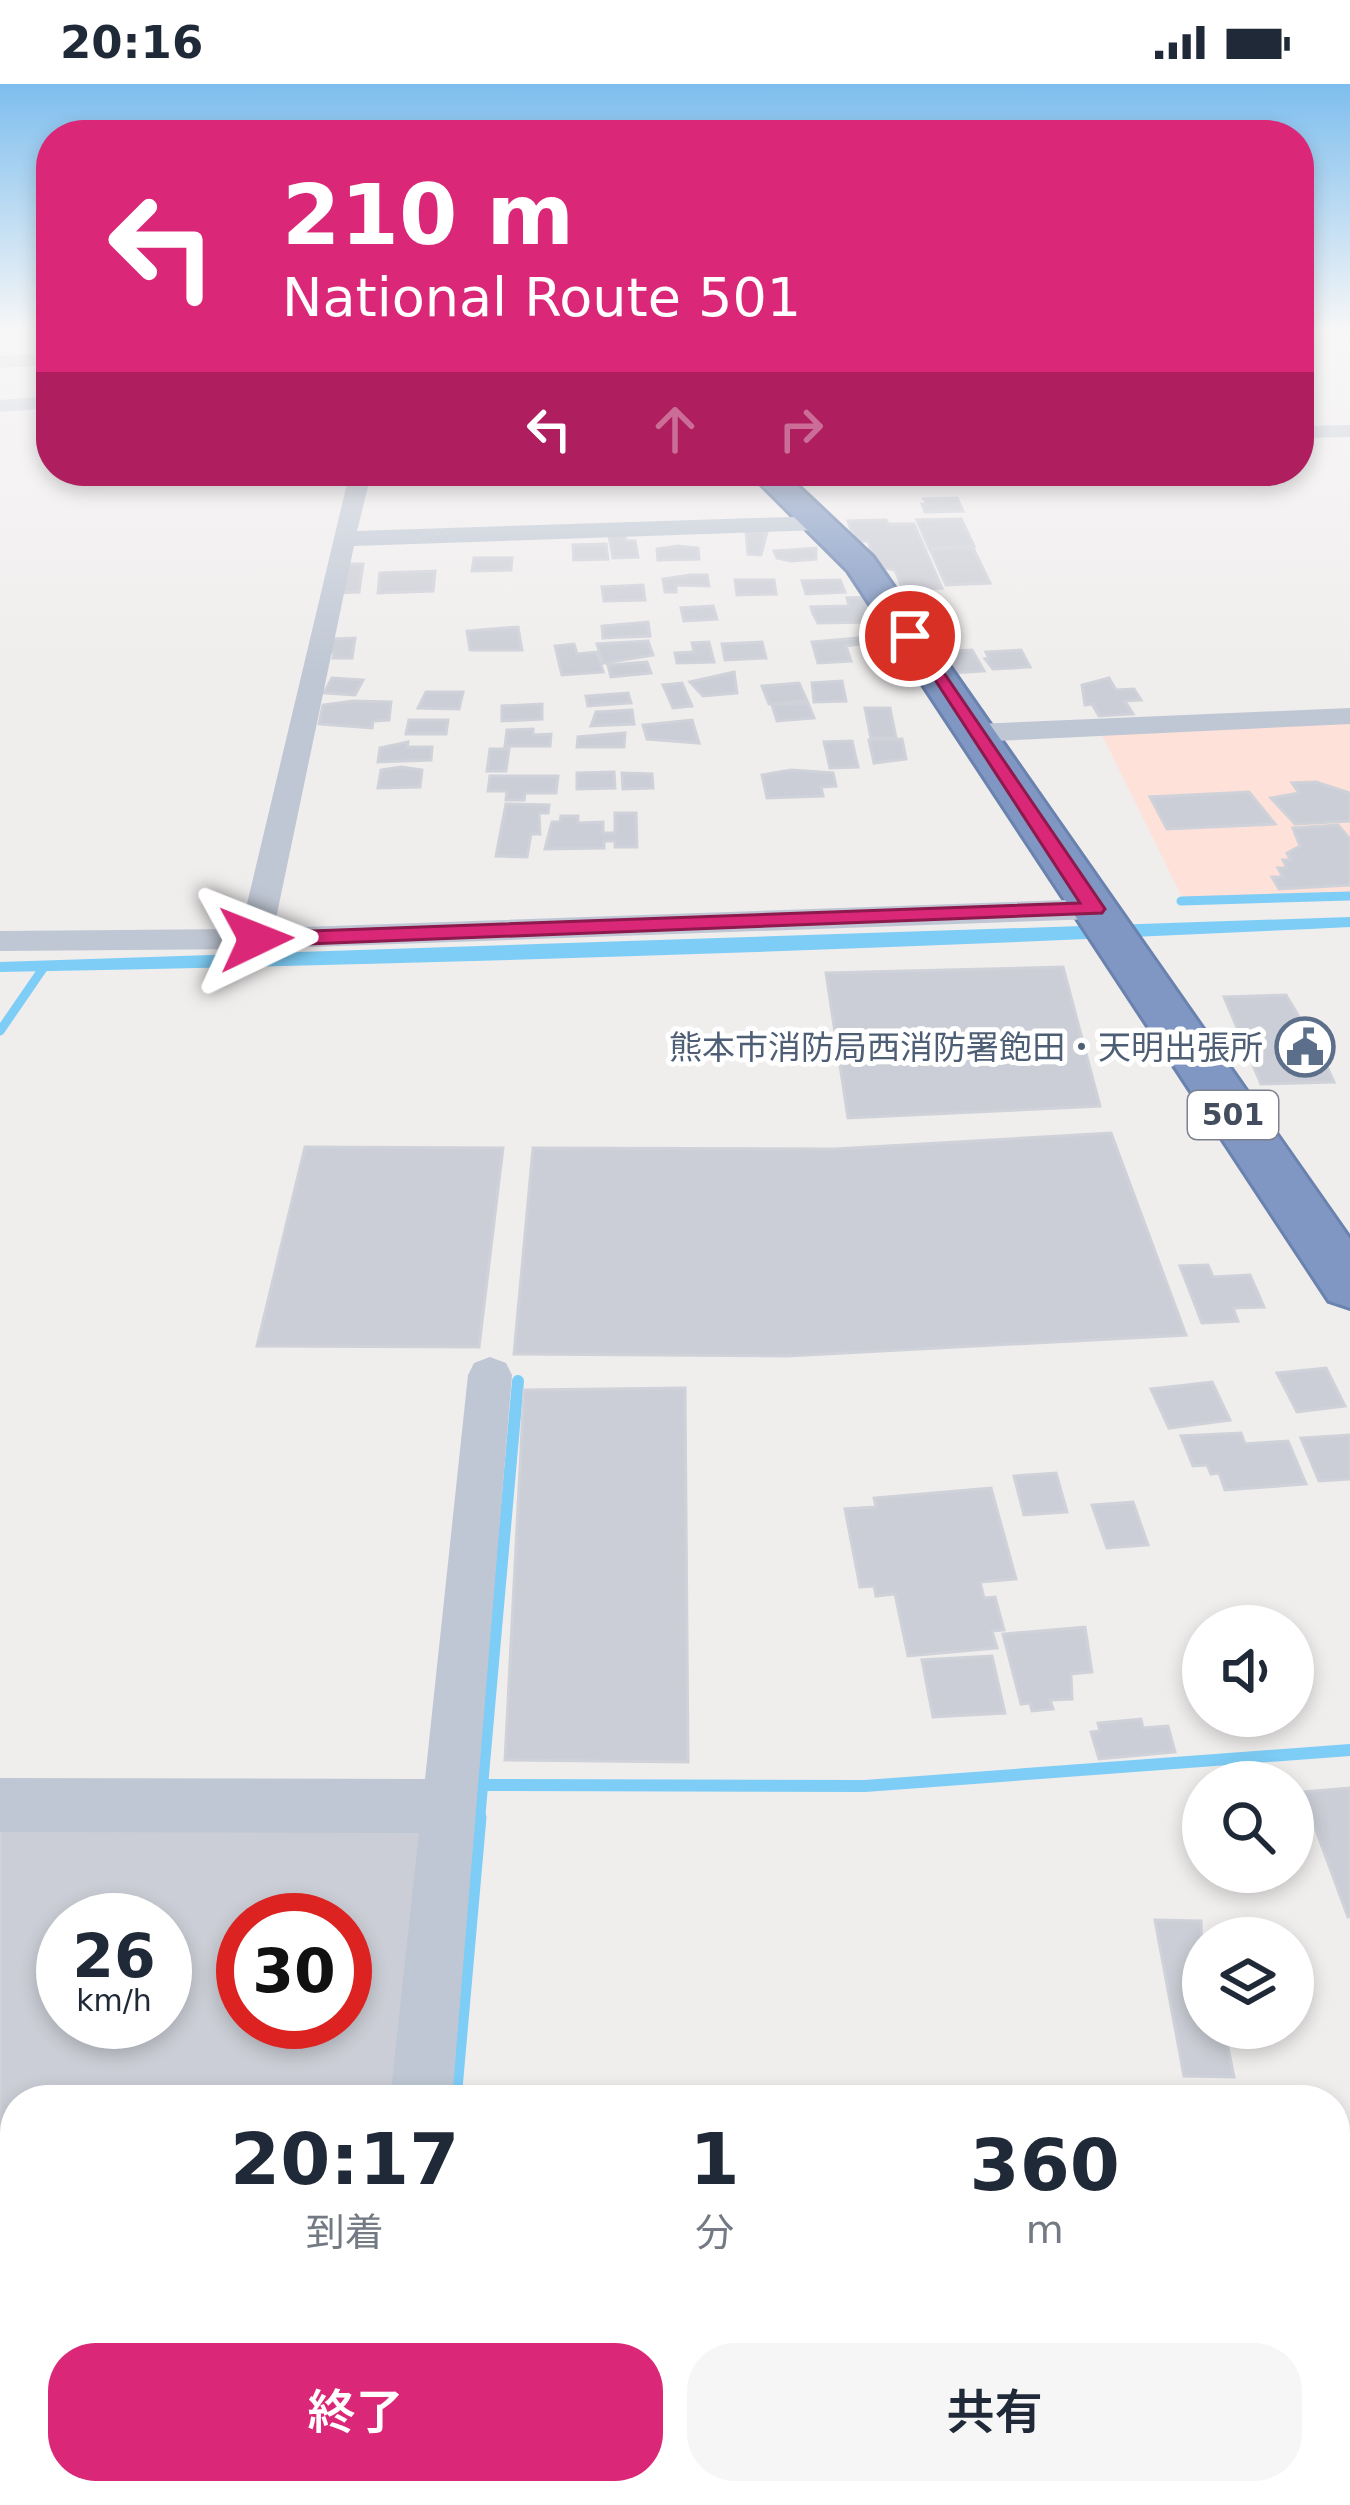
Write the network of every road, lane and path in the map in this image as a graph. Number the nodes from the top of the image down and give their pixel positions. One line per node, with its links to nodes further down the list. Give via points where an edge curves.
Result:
1 (357, 486): 4 (street)
2 (780, 486): 3 (highway, 501)
3 (821, 523): 4 (street); 6 (highway, 501, via 861,564)
4 (343, 539): 8 (street)
5 (1350, 716): 6 (street)
6 (975, 734): 7 (highway, 501)
7 (1105, 924): 8 (street); 10 (highway, 501)
8 (256, 939): 9 (street)
9 (0, 941)
10 (1350, 1285)
11 (490, 1375): 13 (street)
12 (0, 1805): 13 (street)
13 (449, 1806): 14 (street)
14 (422, 2085)

